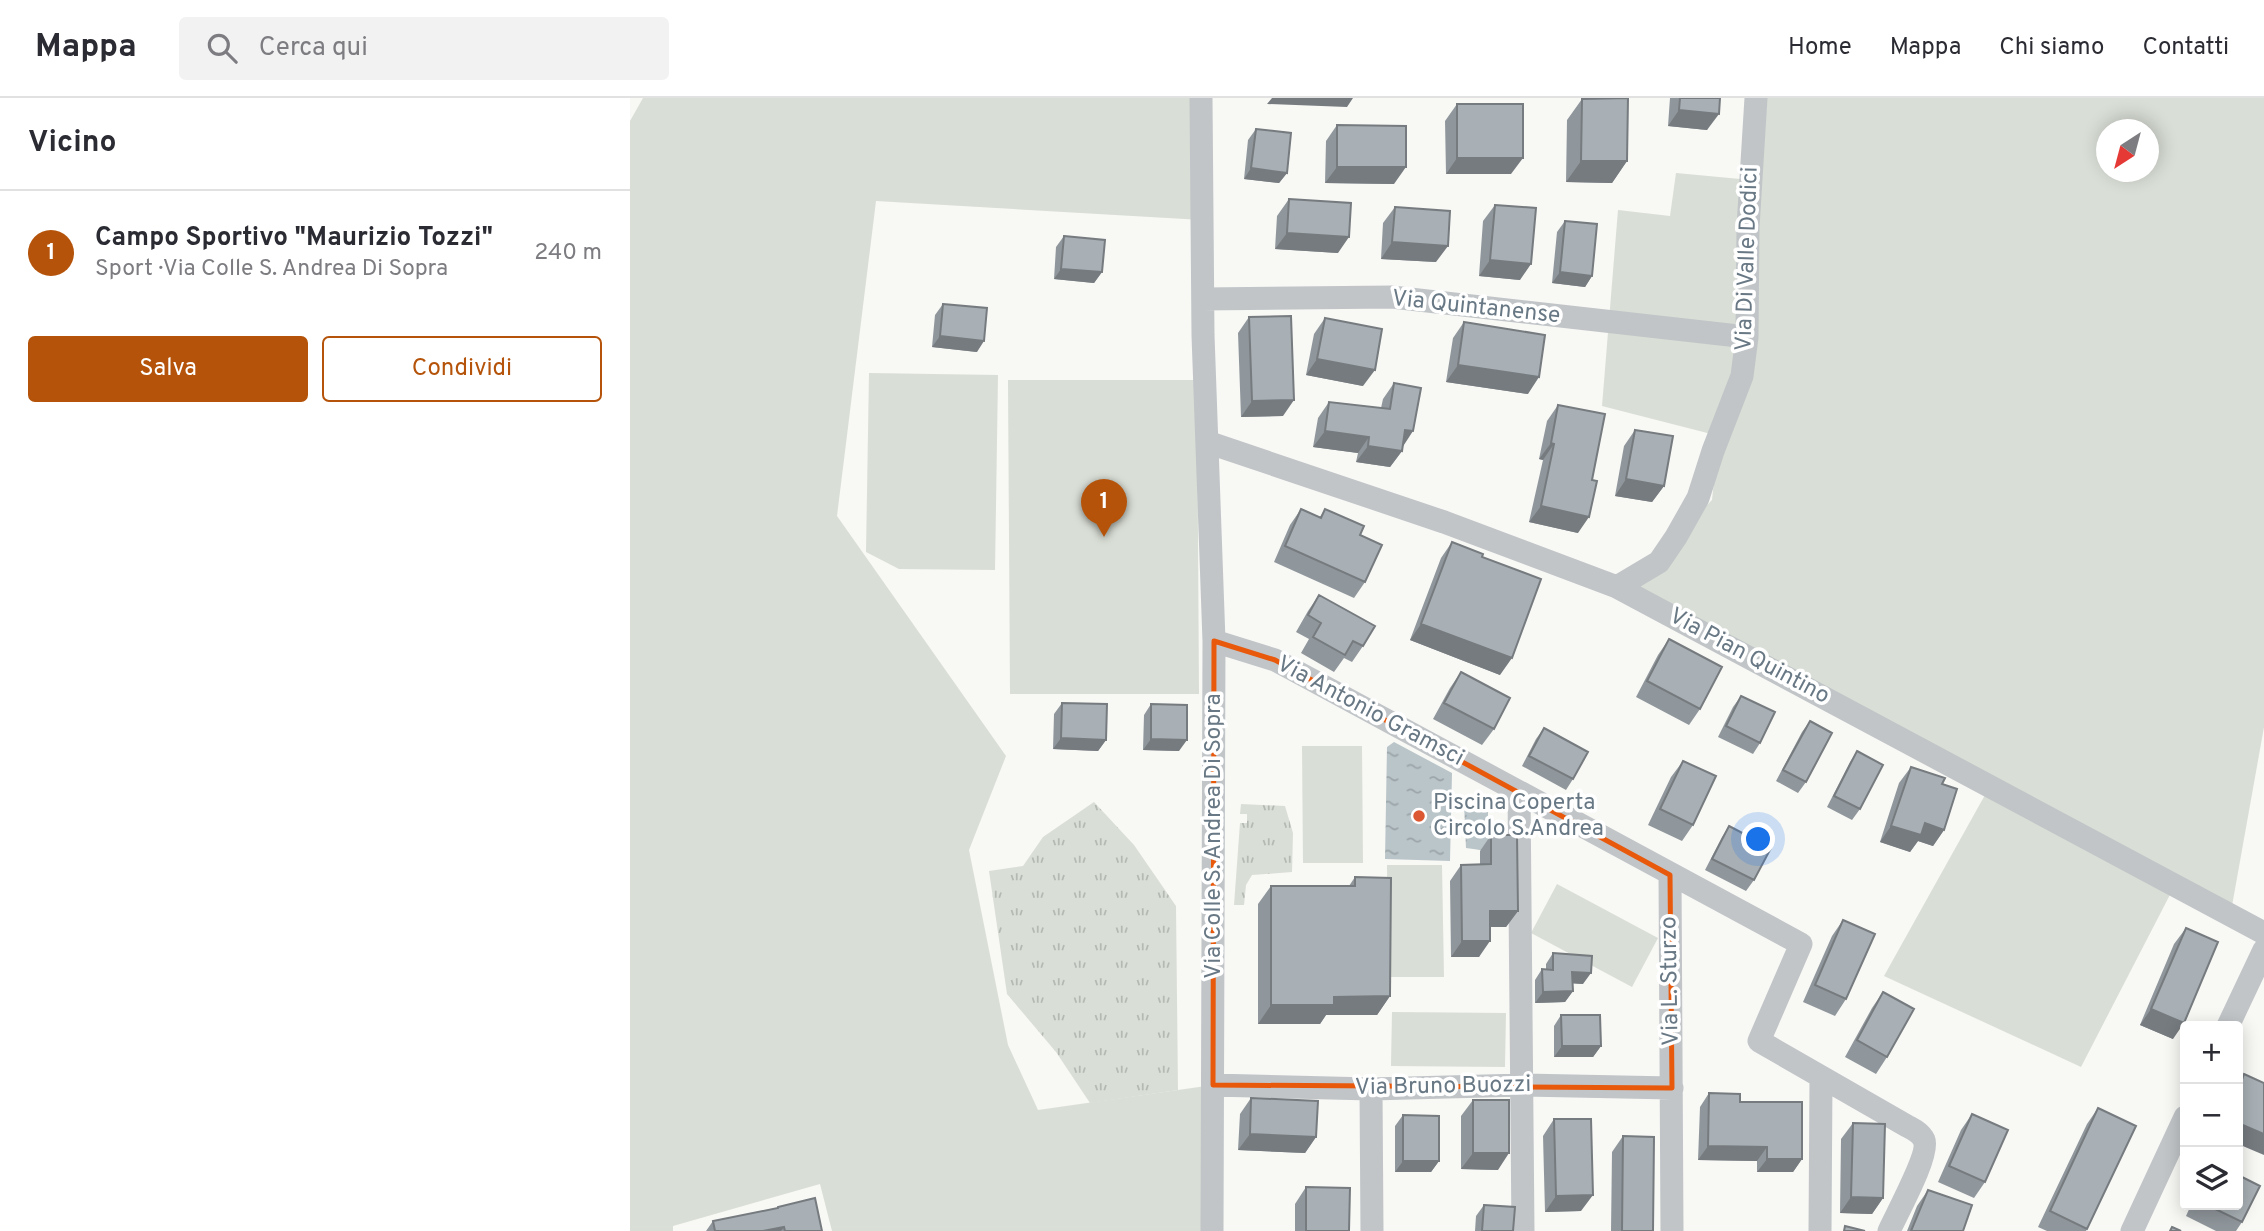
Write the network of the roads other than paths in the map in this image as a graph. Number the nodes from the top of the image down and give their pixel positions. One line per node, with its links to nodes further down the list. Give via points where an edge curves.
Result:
1 (1201, 98): 3 (street, Via Colle S. Andrea Di Sopra)
2 (1756, 98): 4 (street, Via Di Valle Dodici, via 1748,227)
3 (1203, 299): 4 (street, Via Quintanense, via 1392,297); 5 (street, Via Colle S. Andrea Di Sopra)
4 (1748, 337): 6 (street, Via Di Valle Dodici, via 1742,376 1698,498 1658,562)
5 (1207, 442): 6 (street, Via Pian Quintino, via 1444,522); 7 (street, Via Colle S. Andrea Di Sopra)
6 (1617, 587): 10 (street, Via Pian Quintino)
7 (1214, 641): 8 (street, Via Antonio Gramsci, via 1275,660); 14 (street, Via Colle S. Andrea Di Sopra)
8 (1519, 793): 9 (street, Via Antonio Gramsci); 15 (street)
9 (1670, 875): 13 (street, Via Antonio Gramsci, via 1801,944 1759,1041); 16 (street, Via L. Sturzo)
10 (2264, 933)
11 (2264, 950): 12 (street)
12 (2230, 1021)
13 (1821, 1078): 23 (street); 24 (street, Via Antonio Gramsci, via 1923,1139 1922,1158)
14 (1213, 1084): 17 (street, Via Bruno Buozzi); 19 (street, Via Colle S. Andrea Di Sopra)
15 (1522, 1085): 16 (street, Via Bruno Buozzi); 17 (street, Via Bruno Buozzi); 21 (street)
16 (1672, 1088): 22 (street, Via L. Sturzo)
17 (1371, 1089): 20 (street)
18 (2180, 1128): 25 (street)
19 (1212, 1231)
20 (1372, 1231)
21 (1523, 1231)
22 (1672, 1231)
23 (1820, 1231)
24 (1889, 1231)
25 (2132, 1231)

